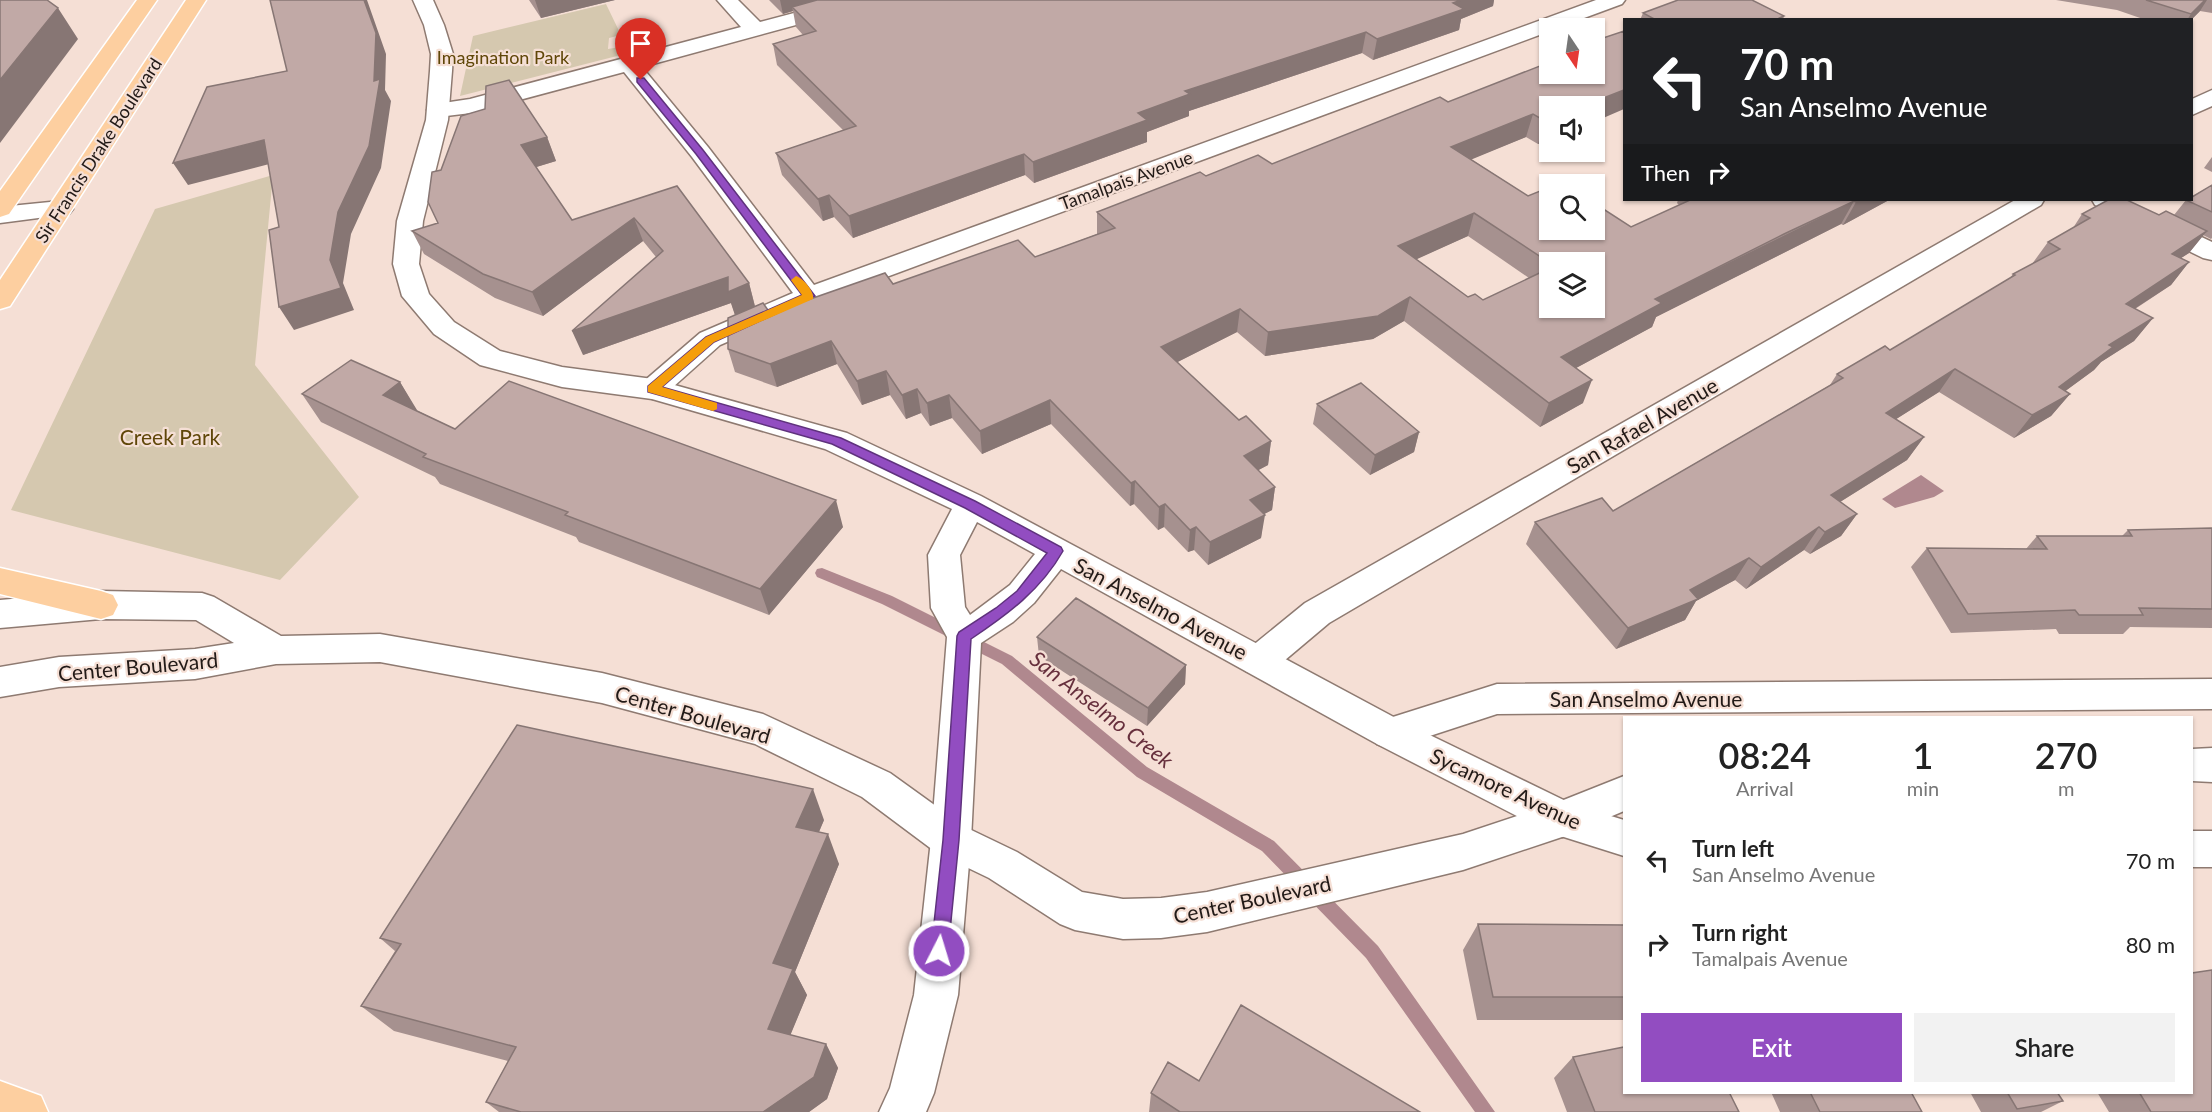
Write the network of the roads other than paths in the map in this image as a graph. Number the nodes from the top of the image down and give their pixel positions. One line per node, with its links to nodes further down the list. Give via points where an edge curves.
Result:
1 (147, 0): 14 (main road, Sir Francis Drake Boulevard)
2 (423, 0): 11 (street, San Anselmo Avenue, via 442,54)
3 (728, 0): 7 (street)
4 (866, 0): 7 (street)
5 (1615, 0): 18 (street, Tamalpais Avenue)
6 (195, 2): 15 (main road, Sir Francis Drake Boulevard)
7 (755, 29): 8 (street)
8 (628, 63): 11 (street, via 471,106); 18 (street)
9 (2212, 97): 10 (street)
10 (2193, 107)
11 (438, 110): 20 (street, San Anselmo Avenue, via 410,221 406,264 416,296 444,328 490,358 562,377)
12 (2030, 201): 28 (street, San Rafael Avenue, via 1317,613)
13 (2106, 201): 17 (street)
14 (0, 209)
15 (60, 209): 16 (street); 19 (main road, Sir Francis Drake Boulevard)
16 (0, 215)
17 (2212, 252)
18 (809, 296): 20 (street, Tamalpais Avenue, via 710,339)
19 (0, 300)
20 (653, 389): 21 (street, San Anselmo Avenue, via 836,441)
21 (970, 504): 22 (street, San Anselmo Avenue); 26 (street, via 944,555 948,608)
22 (1056, 551): 26 (street, via 1022,594); 28 (street, San Anselmo Avenue)
23 (0, 581): 24 (main road)
24 (101, 604): 25 (street, Center Boulevard); 27 (street, Center Boulevard, via 202,607)
25 (0, 614)
26 (964, 636): 37 (street)
27 (276, 650): 29 (street, Center Boulevard, via 195,664 59,672); 37 (street, Center Boulevard, via 399,651 602,688 763,730 876,785)
28 (1259, 661): 31 (street, San Anselmo Avenue)
29 (0, 682)
30 (2212, 694): 31 (street, San Anselmo Avenue, via 1497,699)
31 (1390, 733): 35 (street, Sycamore Avenue)
32 (2193, 765): 33 (street)
33 (2212, 765)
34 (1623, 793): 35 (street, Center Boulevard)
35 (1562, 819): 36 (street, Sycamore Avenue); 37 (street, Center Boulevard, via 1463,852 1207,912 1161,918 1123,919 1075,910 1003,865)
36 (1623, 838)
37 (951, 840): 42 (street, via 936,995 911,1093)
38 (2193, 849): 39 (street)
39 (2212, 849)
40 (0, 1104): 41 (main road)
41 (26, 1112)
42 (902, 1112)

